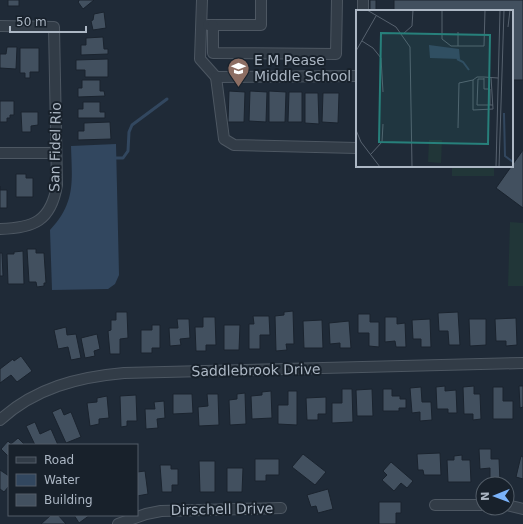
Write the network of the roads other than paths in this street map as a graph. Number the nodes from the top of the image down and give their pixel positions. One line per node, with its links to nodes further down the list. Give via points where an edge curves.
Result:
1 (202, 0): 4 (street)
2 (261, 0): 5 (street, via 261,25)
3 (337, 0): 5 (street, via 336,54 213,53)
4 (200, 25): 5 (street); 8 (street, via 200,59)
5 (213, 25)
6 (0, 26): 11 (street, San Fidel Rio, via 54,27)
7 (356, 76): 8 (street)
8 (216, 77): 9 (street, via 224,139 234,145)
9 (356, 148)
10 (0, 153): 11 (street)
11 (56, 153): 12 (street, San Fidel Rio, via 56,193 46,214 24,228)
12 (0, 229)
13 (523, 363): 14 (street, Saddlebrook Drive, via 100,376 76,380 53,388)
14 (1, 418)
15 (435, 504): 16 (street)
16 (475, 504)
17 (281, 508): 18 (street, Dirschell Drive, via 161,511)
18 (118, 524)

